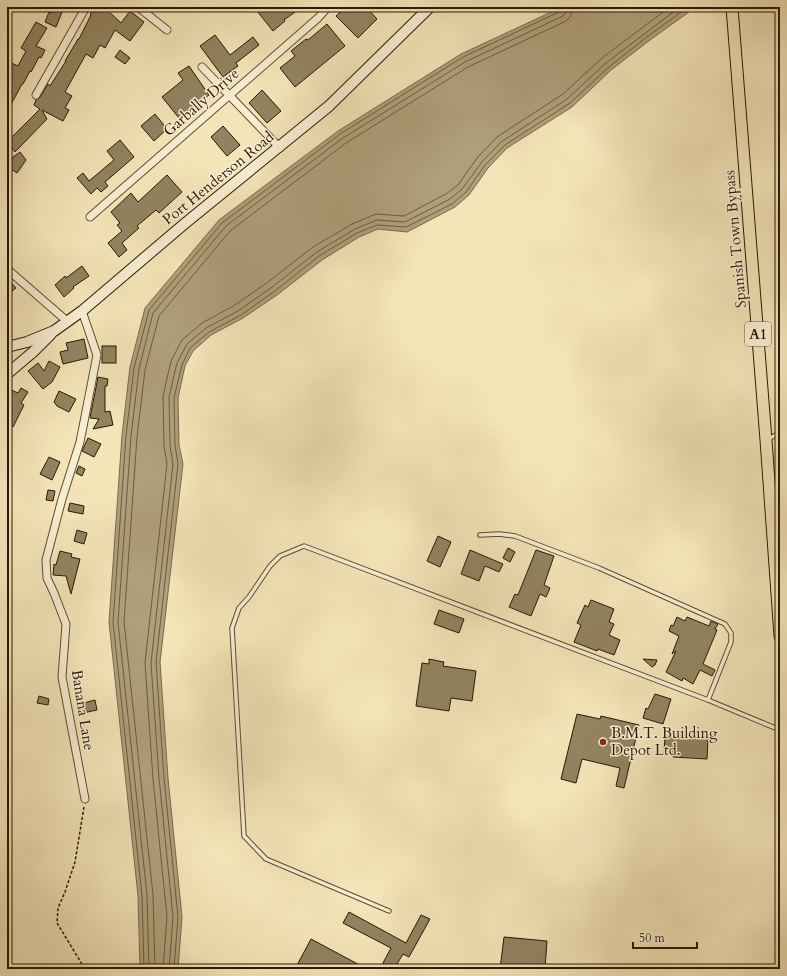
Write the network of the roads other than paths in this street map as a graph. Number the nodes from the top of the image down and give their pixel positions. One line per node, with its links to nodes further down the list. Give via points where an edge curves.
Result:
1 (86, 7): 8 (street)
2 (138, 7): 6 (street)
3 (328, 7): 9 (street, Garbally Drive)
4 (430, 7): 10 (street, Port Henderson Road, via 329,106)
5 (732, 7): 19 (main road, Spanish Town Bypass / A1)
6 (167, 30)
7 (202, 68): 9 (street)
8 (36, 95)
9 (228, 95): 10 (street); 11 (street, Garbally Drive)
10 (280, 148): 13 (street, Port Henderson Road)
11 (90, 217)
12 (7, 269): 14 (street)
13 (82, 311): 14 (street, Port Henderson Road); 24 (street, Banana Lane, via 97,355 80,442 46,560 47,578 66,624 62,677)
14 (68, 322): 15 (street, Port Henderson Road)
15 (54, 331): 16 (street, Port Henderson Road); 17 (street)
16 (7, 347)
17 (7, 374)
18 (780, 433): 19 (lane)
19 (766, 440): 21 (main road, Spanish Town Bypass / A1)
20 (480, 535): 22 (lane, via 515,536 598,568 725,624 731,633 731,642)
21 (780, 636)
22 (708, 700): 23 (lane); 25 (lane, via 304,546 280,556 239,608 232,628 244,836 266,859)
23 (780, 730)
24 (85, 799)
25 (389, 911)

